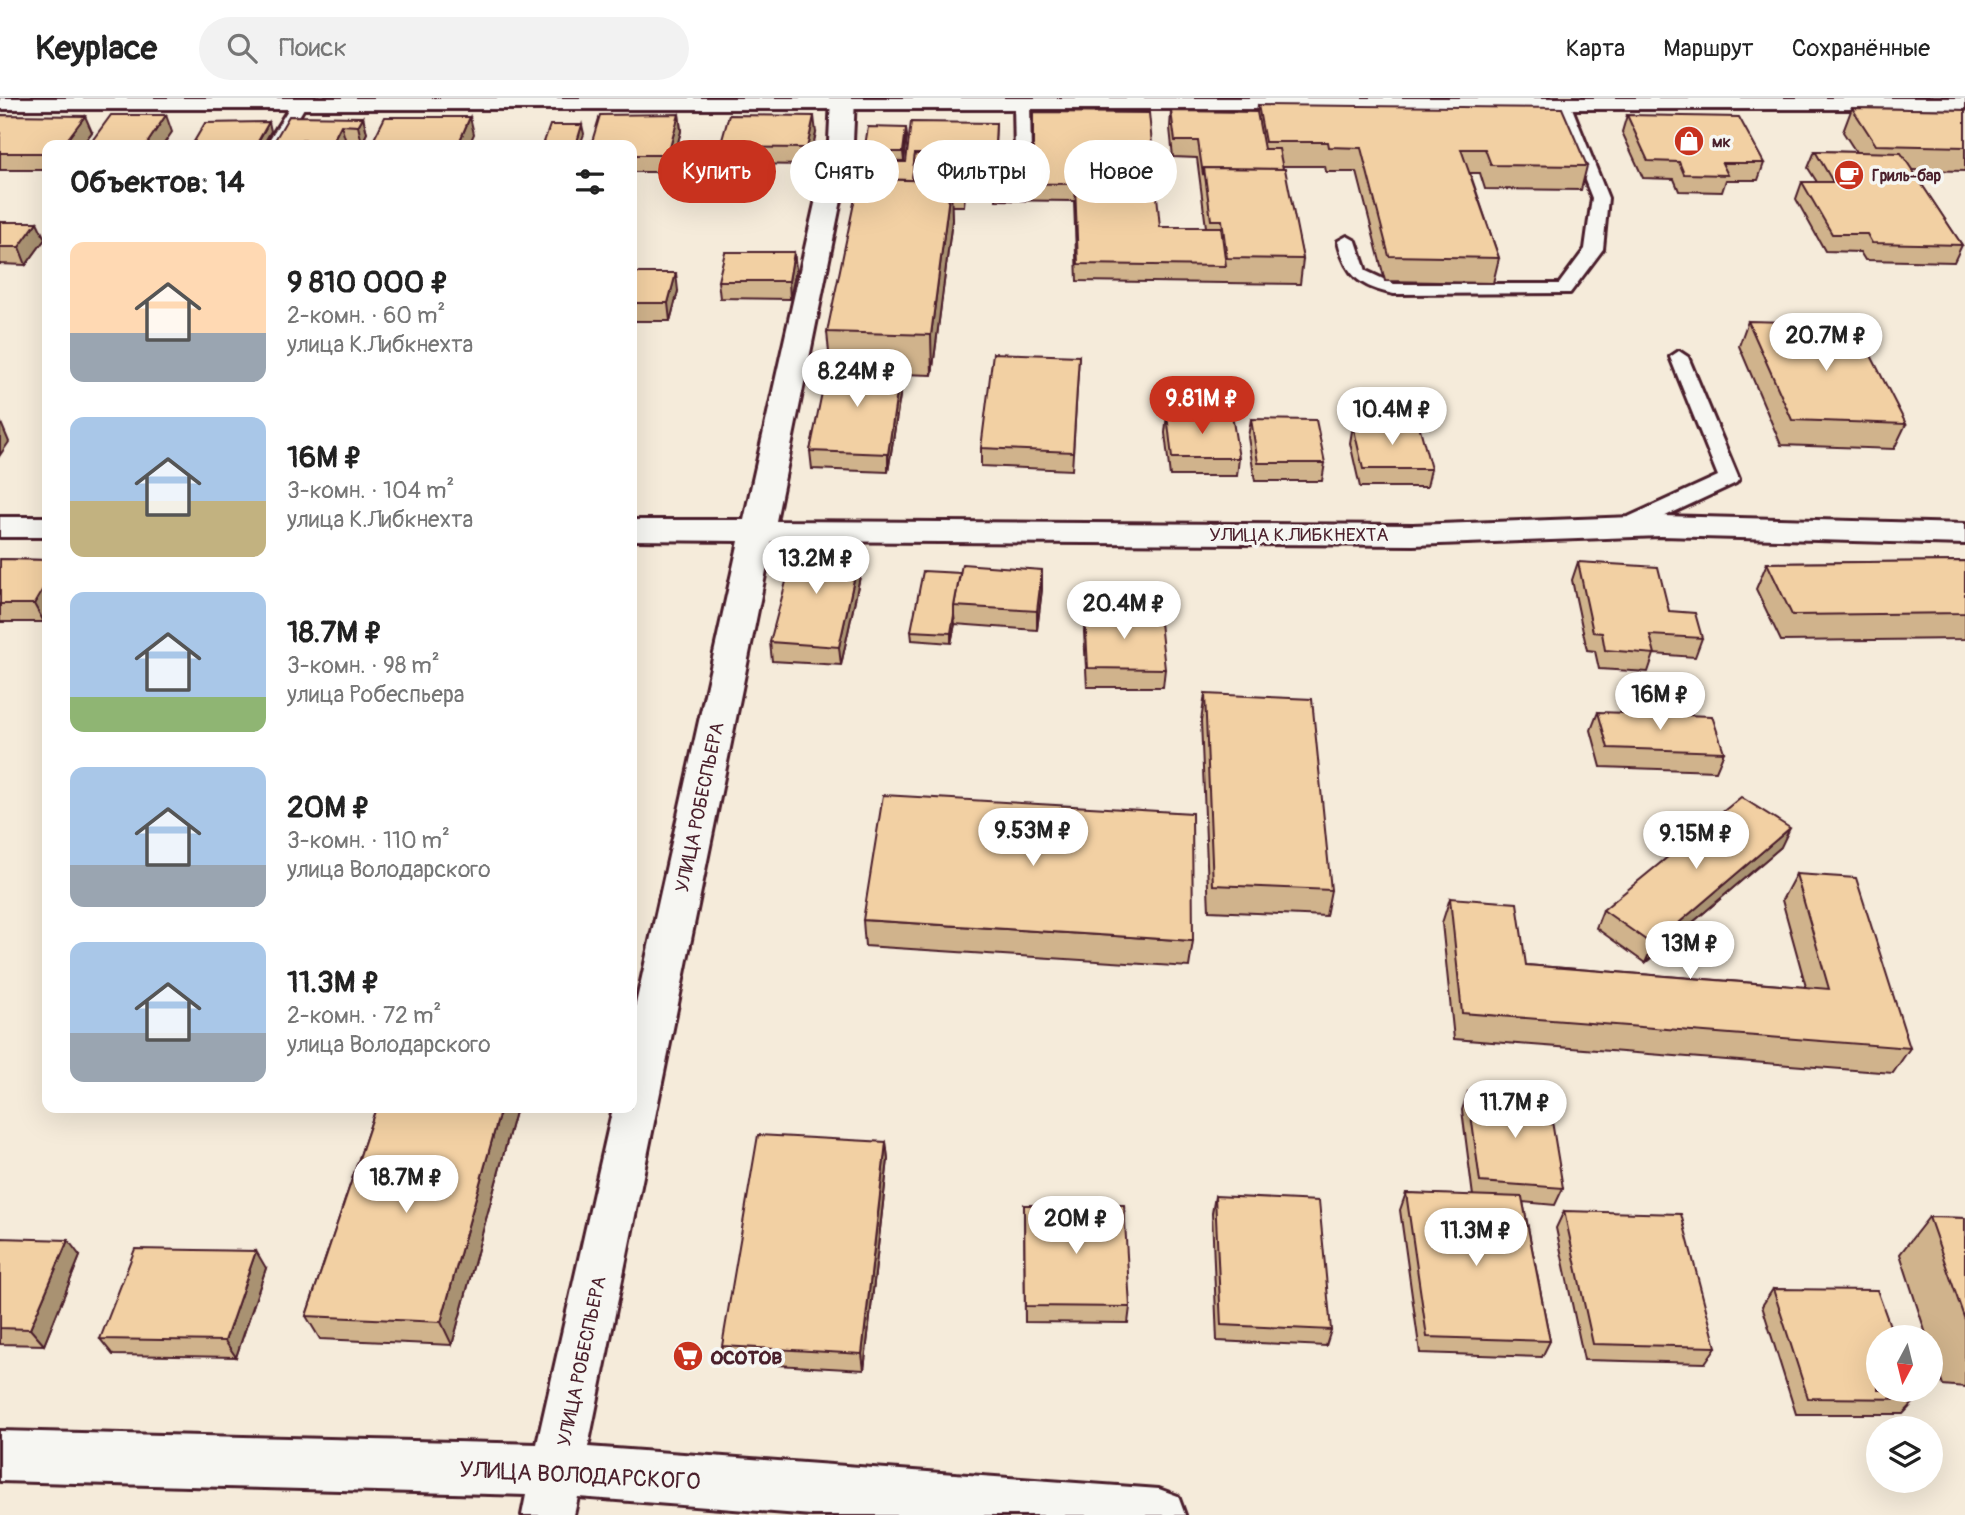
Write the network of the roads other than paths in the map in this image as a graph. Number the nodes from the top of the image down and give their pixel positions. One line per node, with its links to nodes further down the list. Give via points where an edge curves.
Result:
1 (843, 100): 4 (street); 5 (street); 15 (street, УЛИЦА РОБЕСПЬЕРА, via 841,141)
2 (0, 102): 4 (street)
3 (1965, 102): 6 (street)
4 (299, 103): 7 (lane)
5 (1022, 103): 6 (street); 8 (lane)
6 (1562, 103): 9 (lane, via 1600,198 1594,249 1564,289 1394,289 1367,284 1353,267)
7 (277, 140)
8 (1023, 140)
9 (1347, 241)
10 (1679, 357): 13 (lane, via 1729,479)
11 (0, 527): 12 (street)
12 (42, 527)
13 (1622, 528): 15 (street, УЛИЦА К.ЛИБКНЕХТА, via 1413,535); 16 (street, УЛИЦА К.ЛИБКНЕХТА)
14 (637, 530): 15 (street, УЛИЦА К.ЛИБКНЕХТА)
15 (758, 531): 17 (street, УЛИЦА РОБЕСПЬЕРА)
16 (1965, 534)
17 (637, 1099)
18 (634, 1113): 20 (street, УЛИЦА РОБЕСПЬЕРА)
19 (0, 1457): 20 (street, УЛИЦА ВОЛОДАРСКОГО)
20 (553, 1493): 21 (street, УЛИЦА ВОЛОДАРСКОГО)
21 (1159, 1515)

